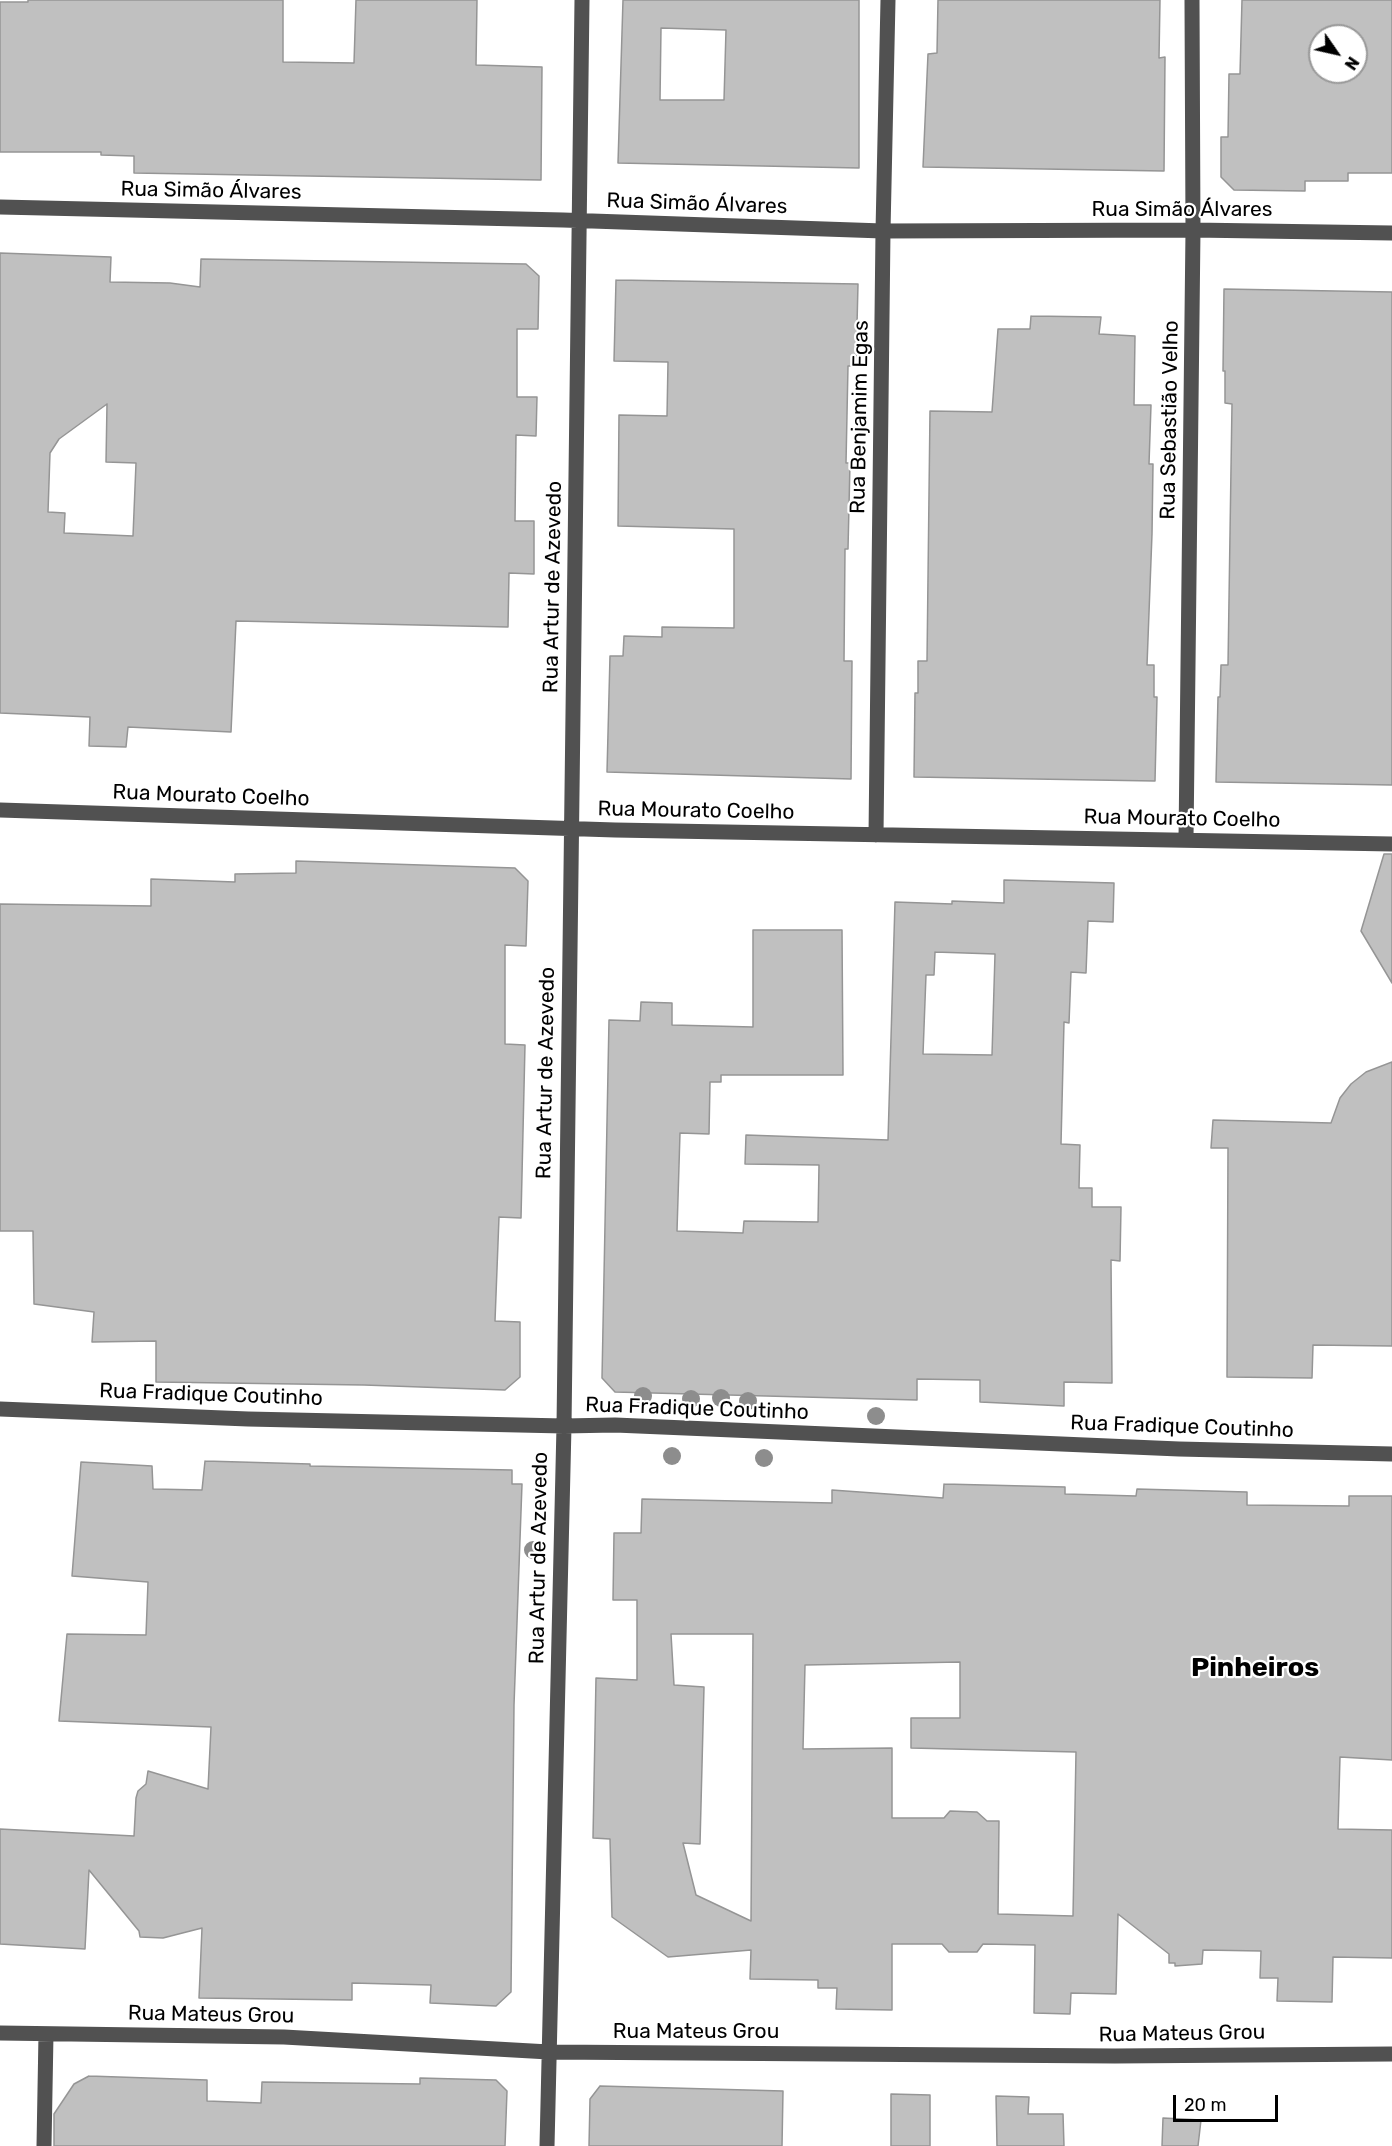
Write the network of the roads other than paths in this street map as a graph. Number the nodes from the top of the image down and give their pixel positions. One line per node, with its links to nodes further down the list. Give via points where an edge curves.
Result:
1 (582, 0): 5 (street, Rua Artur de Azevedo)
2 (888, 0): 7 (street, Rua Benjamim Egas)
3 (1192, 0): 6 (street, Rua Sebastião Velho)
4 (0, 207): 5 (street, Rua Simão Álvares)
5 (579, 222): 7 (street, Rua Simão Álvares); 10 (street, Rua Artur de Azevedo)
6 (1193, 230): 7 (street, Rua Simão Álvares); 8 (street, Rua Simão Álvares); 12 (street, Rua Sebastião Velho)
7 (883, 231): 11 (street, Rua Benjamim Egas)
8 (1392, 233)
9 (0, 810): 10 (street, Rua Mourato Coelho)
10 (571, 829): 11 (street, Rua Mourato Coelho); 15 (street, Rua Artur de Azevedo)
11 (876, 835): 12 (street, Rua Mourato Coelho)
12 (1186, 839): 13 (street, Rua Mourato Coelho)
13 (1392, 844)
14 (0, 1409): 15 (street, Rua Fradique Coutinho)
15 (564, 1426): 16 (street, Rua Fradique Coutinho); 19 (street, Rua Artur de Azevedo)
16 (1392, 1454)
17 (0, 2033): 18 (street, Rua Mateus Grou)
18 (46, 2034): 19 (street, Rua Mateus Grou, via 284,2037); 21 (street)
19 (549, 2052): 20 (street, Rua Mateus Grou); 22 (street, Rua Artur de Azevedo)
20 (1392, 2054)
21 (44, 2146)
22 (548, 2146)

